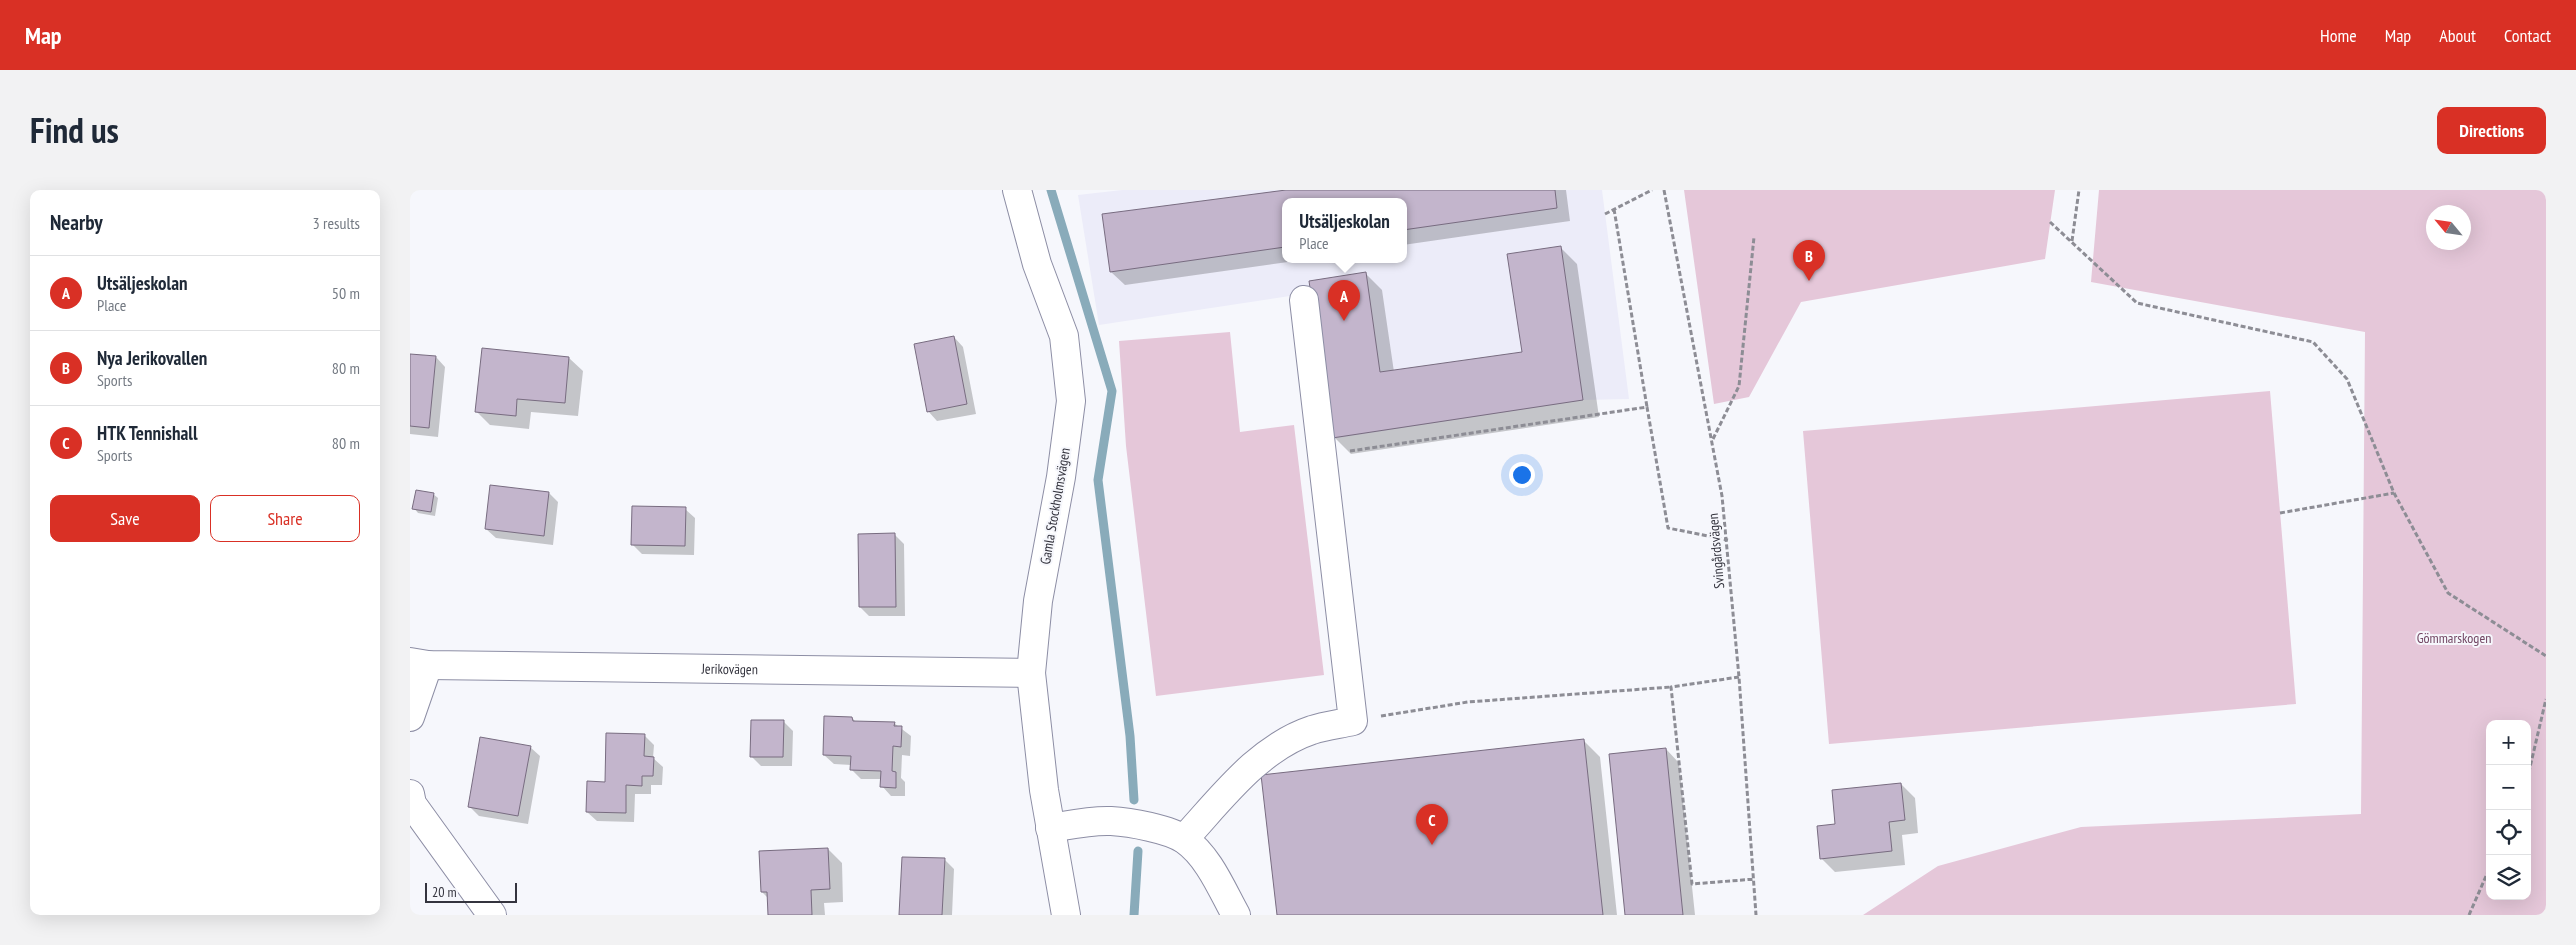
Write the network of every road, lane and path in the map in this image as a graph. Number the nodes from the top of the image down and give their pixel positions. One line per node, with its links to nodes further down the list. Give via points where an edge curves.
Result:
1 (1017, 190): 19 (street, Gamla Stockholmsvägen, via 1037,264 1064,336 1071,401 1038,601)
2 (1652, 190): 5 (path)
3 (1664, 190): 12 (path, Svingårdsvägen)
4 (2079, 190): 9 (path)
5 (1614, 209): 6 (path); 11 (path)
6 (1605, 214)
7 (2050, 222): 9 (path)
8 (1754, 237): 12 (path, via 1739,386)
9 (2072, 241): 14 (path, via 2137,302 2313,342 2347,379)
10 (1304, 300): 13 (street)
11 (1647, 407): 13 (path); 16 (path, via 1668,528)
12 (1712, 440): 16 (path, Svingårdsvägen)
13 (1322, 456): 24 (street)
14 (2394, 493): 15 (path); 17 (path, via 2448,593)
15 (2280, 513)
16 (1728, 540): 20 (path, Svingårdsvägen)
17 (2546, 656)
18 (419, 663): 19 (street, Jerikovägen); 23 (street, Jerikovägen)
19 (1031, 673): 27 (street, Gamla Stockholmsvägen)
20 (1739, 677): 21 (path); 30 (path, Svingårdsvägen)
21 (1671, 688): 24 (path, via 1468,702); 30 (path, via 1692,884)
22 (2546, 699): 25 (path)
23 (410, 717)
24 (1353, 721): 28 (street, via 1312,730 1264,756)
25 (2531, 765)
26 (410, 794): 31 (street, via 412,804)
27 (1050, 828): 28 (street, via 1111,821 1163,831); 32 (street, Gamla Stockholmsvägen)
28 (1184, 839): 33 (street, via 1211,870)
29 (2486, 876): 35 (path)
30 (1755, 879): 34 (path, Svingårdsvägen)
31 (492, 915)
32 (1066, 915)
33 (1236, 915)
34 (1756, 915)
35 (2469, 915)

